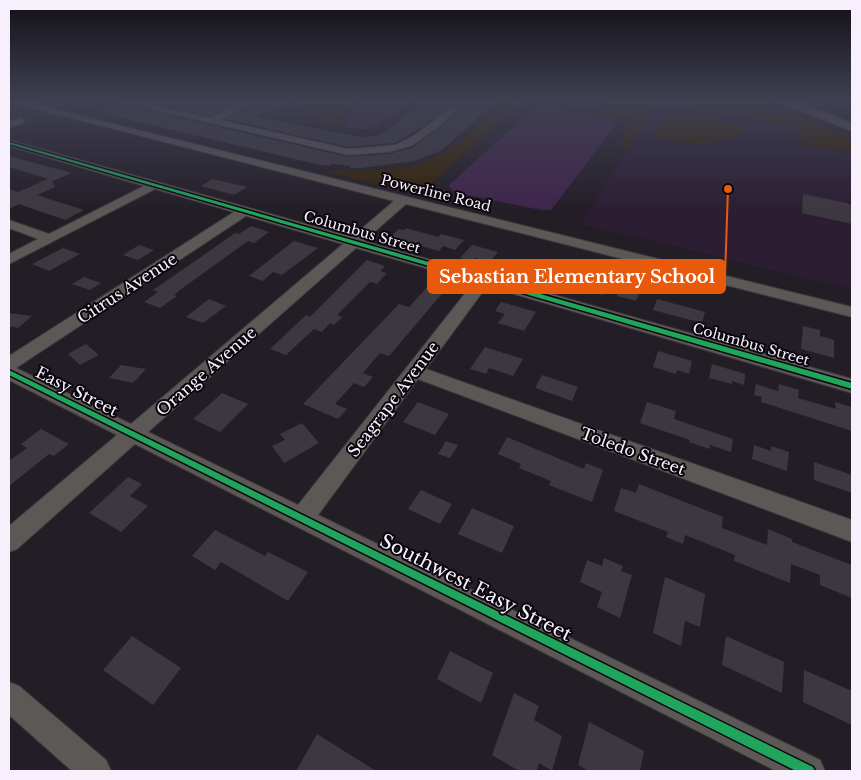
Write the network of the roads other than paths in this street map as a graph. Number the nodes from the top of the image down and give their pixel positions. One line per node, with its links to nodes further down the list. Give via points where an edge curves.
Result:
1 (157, 138): 6 (street, Powerline Road)
2 (288, 138): 3 (street, via 348,152 375,151 404,145)
3 (415, 138)
4 (9, 144): 5 (street, Columbus Street)
5 (154, 185): 7 (street, Columbus Street); 9 (street)
6 (403, 200): 10 (street, Orange Avenue); 13 (street, Powerline Road)
7 (246, 211): 10 (street, Columbus Street); 14 (street, Citrus Avenue)
8 (9, 224): 9 (street)
9 (50, 239): 11 (street)
10 (353, 243): 12 (street, Columbus Street); 18 (street, Orange Avenue)
11 (9, 260)
12 (484, 280): 15 (street, Seagrape Avenue); 17 (street, Columbus Street)
13 (852, 312)
14 (9, 364)
15 (414, 371): 19 (street, Seagrape Avenue); 20 (street, Toledo Street)
16 (9, 372): 18 (street, Easy Street)
17 (852, 386)
18 (132, 435): 19 (street, Southwest Easy Street); 21 (street, Orange Avenue)
19 (302, 518): 24 (street, Southwest Easy Street)
20 (852, 531)
21 (9, 541)
22 (9, 696): 23 (street)
23 (95, 771)
24 (807, 771)

